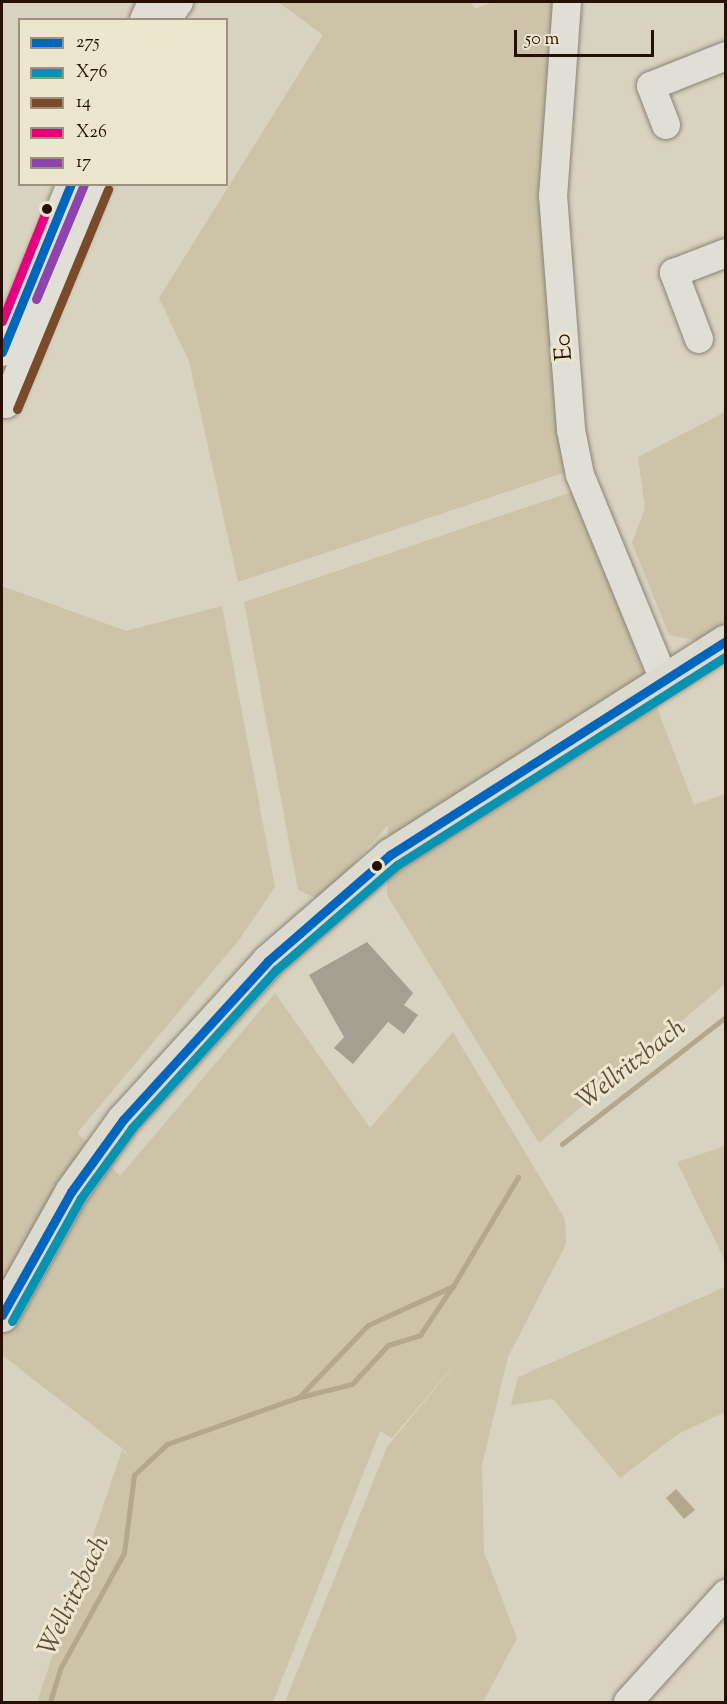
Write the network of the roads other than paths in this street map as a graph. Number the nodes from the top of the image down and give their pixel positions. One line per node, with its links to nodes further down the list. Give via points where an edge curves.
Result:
1 (152, 2): 4 (street)
2 (179, 2): 5 (street)
3 (567, 2): 15 (street, E0, via 553,195 572,430 580,474)
4 (145, 18)
5 (167, 18)
6 (726, 56): 7 (street, via 646,75)
7 (666, 125)
8 (70, 186): 12 (street)
9 (96, 186): 13 (street)
10 (726, 253): 11 (street, via 670,263)
11 (699, 339)
12 (2, 352)
13 (3, 409)
14 (726, 641): 15 (main road)
15 (663, 677): 16 (main road, via 390,855 268,961 123,1120 71,1192)
16 (2, 1315)
17 (726, 1594): 18 (street)
18 (628, 1702)

